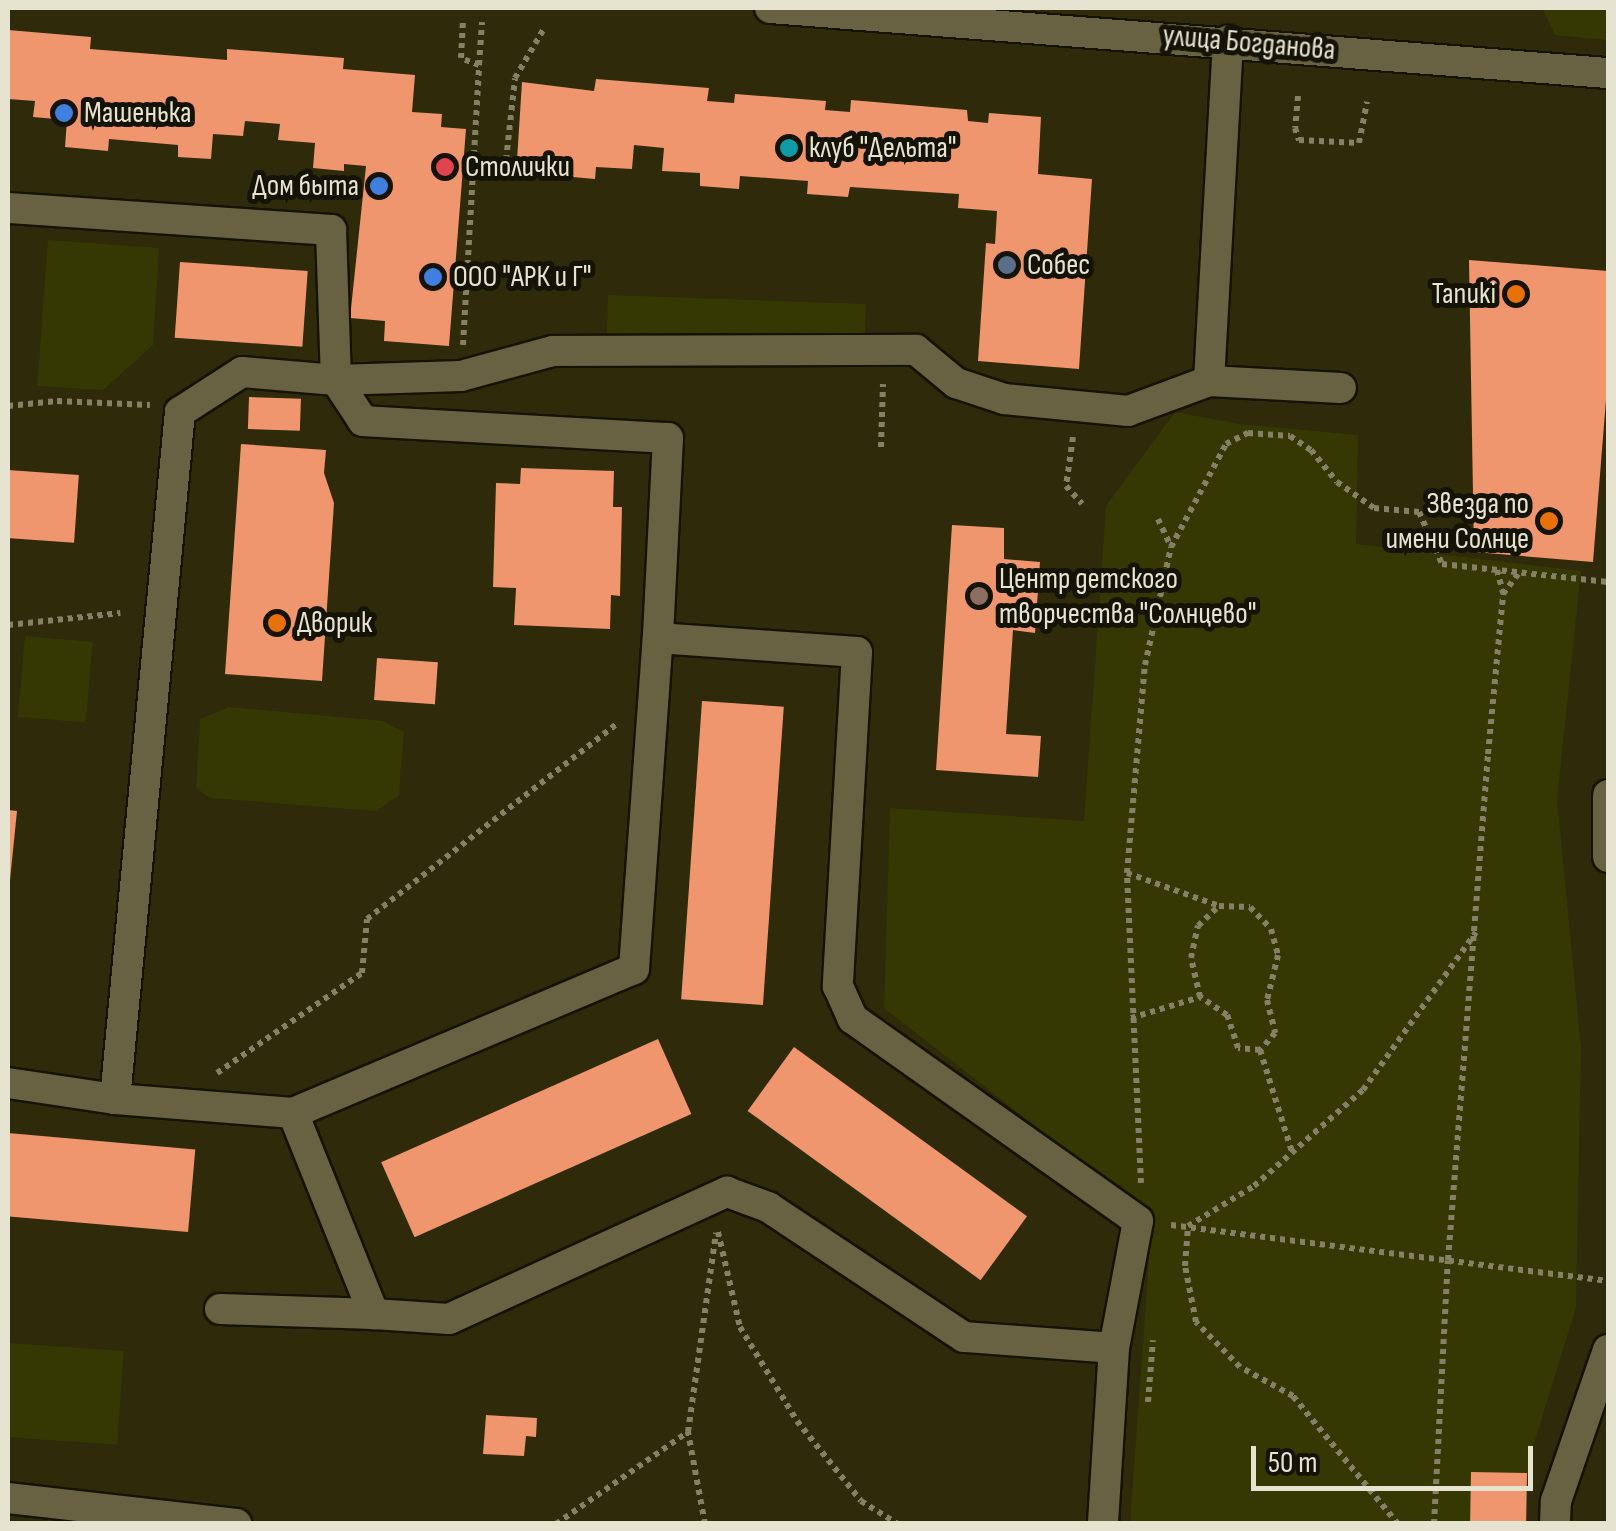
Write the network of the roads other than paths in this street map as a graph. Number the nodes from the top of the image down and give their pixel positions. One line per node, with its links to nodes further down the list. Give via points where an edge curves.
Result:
1 (770, 8): 2 (street, улица Богданова)
2 (1228, 41): 3 (street, улица Богданова); 6 (street)
3 (1608, 73)
4 (8, 208): 5 (street, via 332,230)
5 (336, 380): 6 (street, via 461,376 554,351 916,350 956,384 1004,399 1128,411); 8 (street, via 363,421 668,438); 12 (street, via 242,372 180,412)
6 (1209, 381): 7 (street)
7 (1341, 388)
8 (658, 638): 13 (street, via 634,969); 18 (street, via 857,652 838,986 853,1019 1138,1221)
9 (1608, 795): 10 (street)
10 (1608, 858)
11 (8, 1082): 12 (street)
12 (115, 1100): 13 (street)
13 (293, 1113): 17 (street)
14 (728, 1192): 15 (street); 17 (street, via 448,1319); 18 (street, via 768,1207 964,1338)
15 (716, 1226)
16 (220, 1309): 17 (street)
17 (374, 1314)
18 (1114, 1348): 22 (street)
19 (1608, 1350): 23 (street, via 1556,1501)
20 (8, 1498): 21 (street)
21 (237, 1524)
22 (1103, 1524)
23 (1555, 1524)

